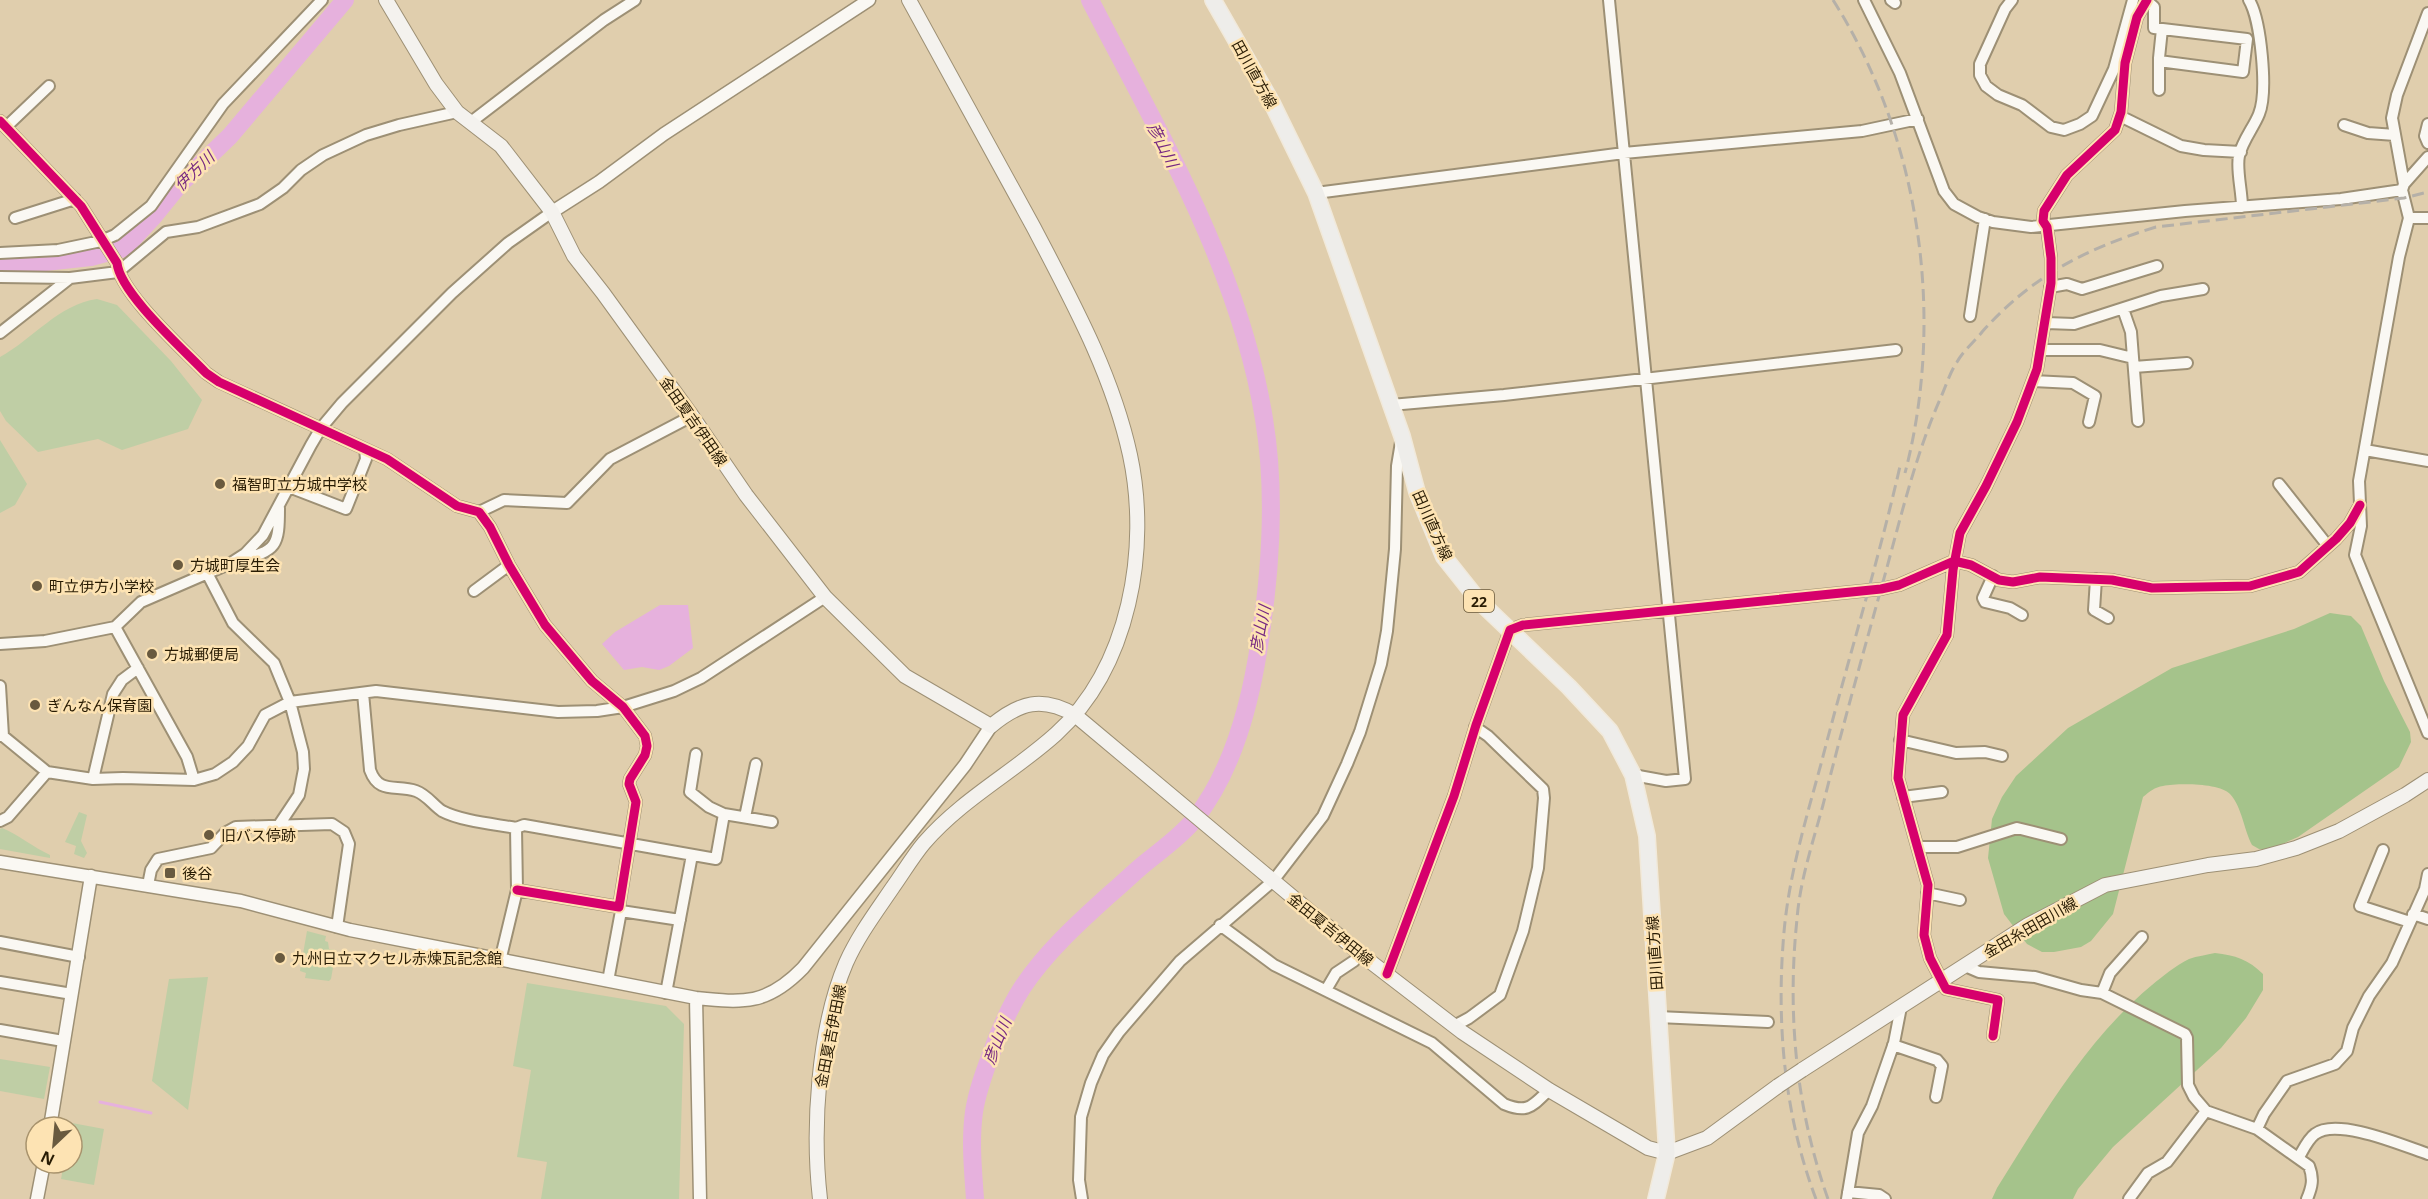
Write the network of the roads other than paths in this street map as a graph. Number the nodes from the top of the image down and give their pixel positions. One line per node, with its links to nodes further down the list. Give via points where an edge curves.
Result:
1 (322, 0): 40 (street, via 223,104 151,206)
2 (386, 0): 18 (main road, 金田夏吉伊田線)
3 (635, 0): 21 (street)
4 (869, 0): 34 (street)
5 (909, 0): 90 (main road, 金田夏吉伊田線, via 1081,318 1111,389 1130,456 1138,522 1133,583 1109,659)
6 (1213, 0): 31 (main road, 田川直方線 / 22, via 1272,104)
7 (1609, 0): 28 (street)
8 (1863, 0): 20 (street)
9 (2012, 0): 10 (street, via 1980,64 1980,75 1986,86 1998,94 2022,105 2051,127 2064,130 2092,116 2114,69)
10 (2133, 0)
11 (2249, 0): 27 (street, via 2258,27 2264,96)
12 (2147, 1): 14 (street, via 2154,7 2154,28); 19 (street, via 2137,17 2125,63)
13 (2428, 13): 25 (street, via 2397,95 2392,118)
14 (2162, 29): 15 (street); 15 (street, via 2247,39 2243,72)
15 (2159, 61): 17 (street)
16 (49, 86): 22 (street)
17 (2159, 90)
18 (457, 112): 21 (main road, 金田夏吉伊田線); 43 (street, via 366,135 323,155 260,204 198,227 166,232)
19 (2120, 116): 27 (street, via 2181,146); 39 (street, via 2110,137 2067,175 2044,211)
20 (1918, 119): 28 (street, via 1862,131); 38 (street, via 1944,191 1954,204)
21 (471, 122): 34 (main road, 金田夏吉伊田線, via 501,146)
22 (3, 124): 32 (street)
23 (2428, 124): 26 (street)
24 (2344, 125): 25 (street, via 2368,133)
25 (2395, 135): 30 (street)
26 (2428, 143)
27 (2241, 152): 33 (street)
28 (1624, 153): 31 (street); 56 (street)
29 (2428, 157): 30 (street)
30 (2403, 187): 33 (street, via 2341,199); 36 (street)
31 (1316, 194): 58 (main road, 田川直方線 / 22)
32 (75, 199): 35 (street); 40 (street)
33 (2242, 207): 39 (street)
34 (552, 212): 59 (main road, 金田夏吉伊田線, via 574,256); 62 (street, via 508,243 452,293)
35 (15, 218)
36 (2409, 218): 37 (street); 65 (street)
37 (2428, 218)
38 (1985, 219): 39 (street); 49 (street)
39 (2047, 227): 46 (street)
40 (103, 243): 41 (street); 43 (street)
41 (0, 253)
42 (2157, 266): 46 (street, via 2082,289 2067,284)
43 (117, 268): 45 (street); 62 (street, via 129,291 206,373)
44 (0, 277): 45 (street)
45 (70, 278): 51 (street)
46 (2050, 288): 50 (street)
47 (2203, 289): 48 (street, via 2161,296)
48 (2123, 309): 50 (street, via 2074,324); 54 (street, via 2131,332)
49 (1970, 316)
50 (2046, 323): 53 (street)
51 (0, 333)
52 (1896, 350): 56 (street)
53 (2040, 350): 54 (street, via 2100,350); 57 (street)
54 (2134, 362): 55 (street); 60 (street)
55 (2187, 363)
56 (1645, 378): 58 (street); 79 (street)
57 (2033, 381): 61 (street, via 2073,383 2095,396); 72 (street, via 1995,468 1960,533)
58 (1391, 405): 63 (main road, 田川直方線 / 22)
59 (692, 416): 70 (street, via 610,459 567,503 504,500); 78 (main road, 金田夏吉伊田線, via 746,495)
60 (2138, 421)
61 (2089, 422)
62 (321, 428): 64 (street); 68 (street)
63 (1402, 436): 83 (main road, 田川直方線 / 22, via 1417,492 1444,558 1479,601); 120 (street, via 1387,630 1377,676 1360,732 1323,816)
64 (364, 449): 68 (street, via 366,459 346,508); 70 (street, via 387,459 457,506)
65 (2365, 450): 66 (street); 69 (street, via 2359,481)
66 (2428, 461)
67 (2279, 484): 71 (street)
68 (289, 487): 74 (street, via 259,540 231,563)
69 (2360, 505): 71 (street, via 2350,523); 93 (street, via 2361,526 2355,555)
70 (479, 512): 73 (street)
71 (2328, 546): 76 (street, via 2299,572 2250,586 2152,588)
72 (1954, 561): 75 (street); 79 (street, via 1881,589); 95 (street, via 1947,635 1903,715)
73 (509, 566): 77 (street); 89 (street, via 545,625 592,681)
74 (207, 573): 82 (street, via 141,602); 88 (street, via 233,622 274,663)
75 (1993, 576): 76 (street, via 2013,582 2040,577); 80 (street, via 1983,598 1985,602)
76 (2096, 579): 81 (street, via 2094,610)
77 (474, 591)
78 (825, 597): 89 (street, via 701,678); 91 (main road, 金田夏吉伊田線, via 905,676)
79 (1670, 609): 83 (street, via 1522,625); 100 (street, via 1685,779 1666,781)
80 (2022, 615)
81 (2108, 618)
82 (115, 627): 84 (street, via 45,641); 85 (street)
83 (1510, 630): 92 (street); 100 (main road, 田川直方線 / 22, via 1610,731)
84 (0, 644)
85 (138, 668): 101 (street, via 122,680 113,694); 102 (street, via 187,757)
86 (0, 686): 94 (street)
87 (363, 693): 88 (street); 89 (street, via 376,691 558,712); 111 (street, via 374,781 414,790 452,815)
88 (290, 702): 102 (street, via 266,715 248,746 233,762 215,774); 110 (street, via 304,769 299,795)
89 (623, 707): 113 (street, via 645,736 647,746 629,784 636,802)
90 (1081, 719): 91 (main road, 金田夏吉伊田線, via 1059,706 1042,703 1006,713); 120 (main road, 金田夏吉伊田線); 166 (main road, 金田夏吉伊田線, via 939,826 859,938 839,985 820,1081 816,1168)
91 (991, 726): 145 (street, via 943,793 789,983 756,999 734,1002)
92 (1475, 728): 137 (street); 149 (street, via 1543,789 1544,798 1538,868 1526,921 1500,995)
93 (2428, 733)
94 (2, 736): 99 (street)
95 (1900, 740): 97 (street, via 1956,753); 105 (street, via 1897,768)
96 (696, 754): 106 (street, via 690,792)
97 (2002, 756)
98 (756, 764): 107 (street)
99 (47, 772): 101 (street); 108 (street, via 8,817)
100 (1633, 775): 147 (main road, 田川直方線 / 22, via 1647,836)
101 (93, 779): 102 (street)
102 (194, 780)
103 (2428, 780): 136 (main road, 金田糸田田川線, via 2338,831 2296,848 2256,859 2105,885 2028,925)
104 (1942, 792): 105 (street)
105 (1903, 797): 114 (street)
106 (724, 814): 107 (street); 116 (street, via 716,858)
107 (745, 817): 109 (street)
108 (0, 821)
109 (772, 822)
110 (279, 825): 121 (street, via 236,827 211,848 158,860); 130 (street, via 332,824 348,838)
111 (516, 828): 113 (street, via 524,825); 122 (street)
112 (2061, 839): 114 (street, via 2017,828 1957,847)
113 (628, 844): 116 (street); 125 (street)
114 (1918, 847): 123 (street)
115 (2383, 850): 126 (street, via 2360,906)
116 (692, 855): 128 (street)
117 (0, 861): 119 (street)
118 (2428, 874): 126 (street)
119 (91, 876): 121 (street); 134 (street)
120 (1270, 878): 129 (street, via 1251,902); 133 (main road, 金田夏吉伊田線)
121 (148, 885): 130 (street, via 241,901)
122 (517, 890): 125 (street); 135 (street)
123 (1927, 893): 124 (street); 139 (street, via 1924,935)
124 (1960, 900)
125 (620, 909): 128 (street); 138 (street)
126 (2412, 918): 127 (street); 158 (street, via 2392,963 2369,996 2347,1051 2336,1064 2287,1081)
127 (2428, 919)
128 (680, 920): 142 (street)
129 (1220, 925): 141 (street, via 1274,965); 167 (street, via 1180,961 1103,1055 1081,1117)
130 (337, 927): 135 (street)
131 (2142, 937): 143 (street, via 2110,973)
132 (0, 942): 134 (street)
133 (1360, 954): 137 (main road, 金田夏吉伊田線); 141 (street, via 1336,973)
134 (79, 957): 144 (street)
135 (501, 961): 138 (street)
136 (1965, 966): 139 (main road, 金田糸田田川線); 143 (street, via 1979,972 2035,977)
137 (1388, 974): 149 (main road, 金田夏吉伊田線)
138 (608, 981): 142 (street)
139 (1941, 981): 146 (main road, 金田糸田田川線); 151 (street, via 1946,989 1998,1000)
140 (0, 982): 144 (street)
141 (1326, 990): 154 (street, via 1432,1043 1504,1104 1518,1110 1528,1108)
142 (666, 993): 145 (street)
143 (2102, 993): 156 (street, via 2185,1034 2188,1085)
144 (72, 994): 152 (street)
145 (696, 998): 165 (street)
146 (1901, 1007): 153 (street); 159 (main road, 金田糸田田川線, bridge, via 1778,1086 1707,1138)
147 (1658, 1017): 148 (street); 159 (main road, 田川直方線 / 22)
148 (1768, 1022)
149 (1454, 1026): 154 (main road, 金田夏吉伊田線)
150 (0, 1030): 152 (street)
151 (1994, 1036)
152 (63, 1041): 157 (street)
153 (1893, 1045): 155 (street, via 1937,1060 1942,1066); 163 (street, via 1872,1106 1858,1133)
154 (1549, 1090): 159 (main road, 金田夏吉伊田線, via 1648,1148)
155 (1936, 1097)
156 (2206, 1111): 158 (street); 170 (street, via 2167,1162 2148,1173)
157 (52, 1115)
158 (2257, 1129): 161 (street)
159 (1667, 1153): 168 (main road, 田川直方線 / 22)
160 (2428, 1154): 161 (street, via 2366,1132 2324,1129 2313,1134)
161 (2299, 1157): 171 (street, via 2313,1175)
162 (42, 1175): 164 (street)
163 (1847, 1195): 169 (street, via 1879,1195)
164 (37, 1199)
165 (700, 1199)
166 (820, 1199)
167 (1082, 1199)
168 (1656, 1199)
169 (1885, 1199)
170 (2129, 1199)
171 (2307, 1199)

